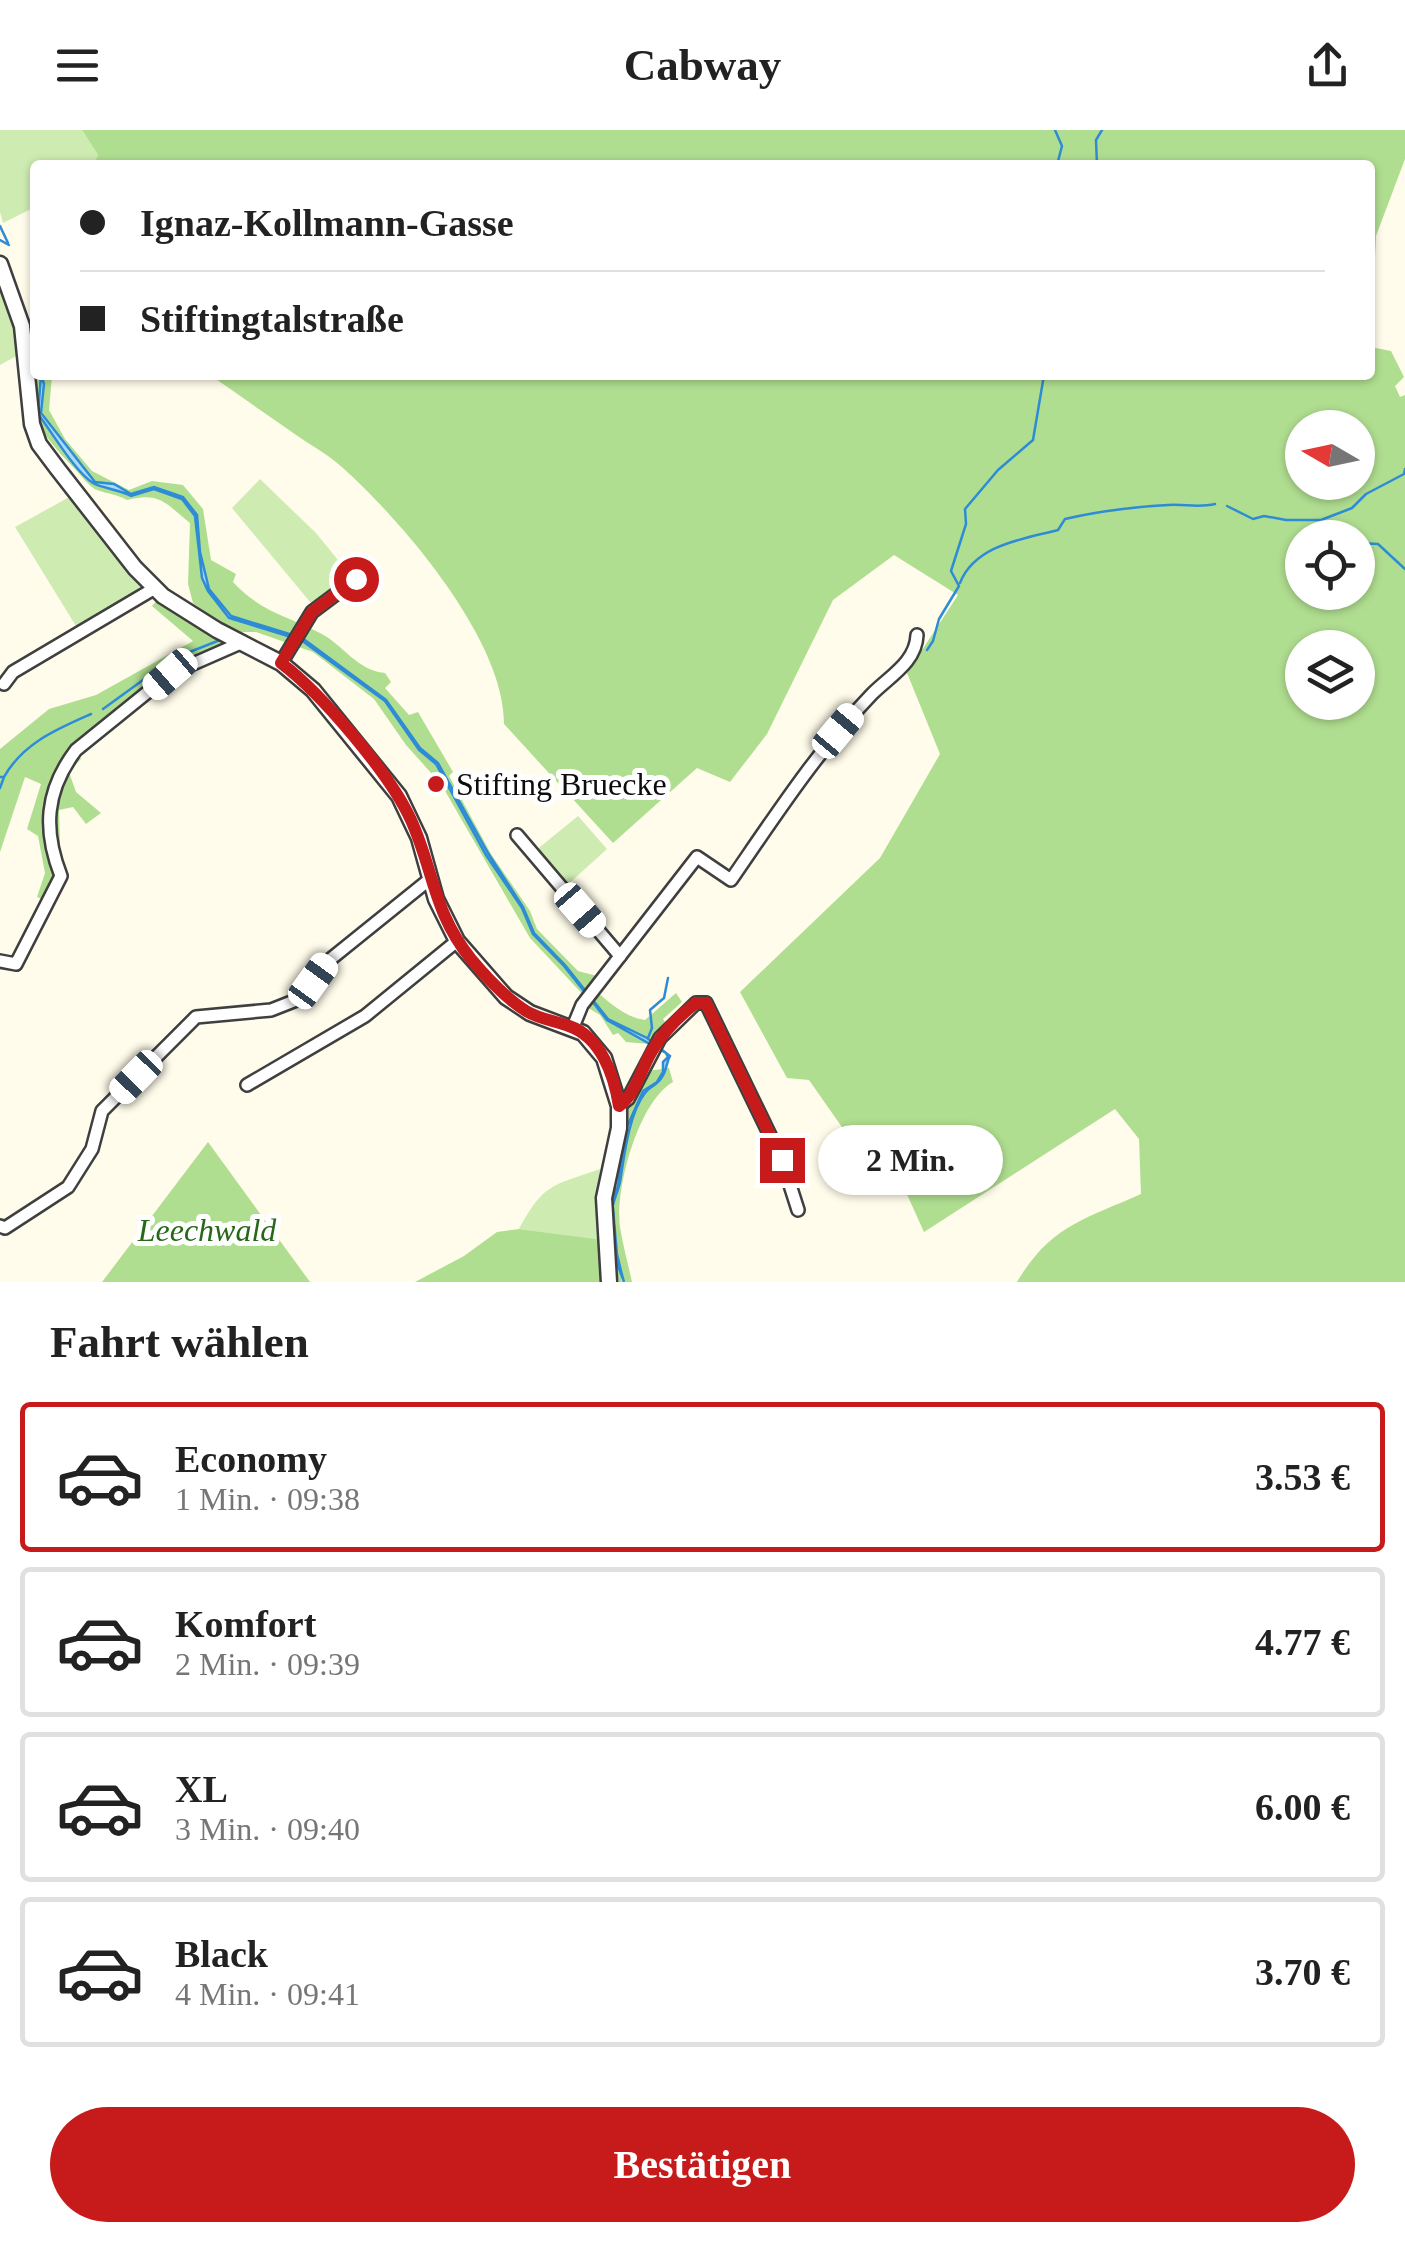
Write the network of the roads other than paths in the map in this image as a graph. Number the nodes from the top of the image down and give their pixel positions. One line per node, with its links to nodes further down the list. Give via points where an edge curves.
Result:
1 (0, 264): 2 (street)
2 (5, 298): 4 (street, via 22,326 29,413 40,444)
3 (356, 579): 7 (street, via 312,612)
4 (154, 588): 6 (street); 8 (street, via 13,672)
5 (917, 635): 12 (street, via 908,662 829,742 731,880 697,857)
6 (243, 642): 7 (street); 13 (street, via 170,674 65,764 48,809 62,876 16,964)
7 (281, 663): 10 (street, via 325,703 399,796)
8 (4, 684)
9 (517, 834): 12 (street)
10 (430, 880): 11 (street); 18 (street, via 327,962 299,1000 271,1010 196,1017 102,1112 92,1149 68,1188)
11 (457, 941): 14 (street, via 516,1004); 15 (street, via 365,1016)
12 (620, 956): 14 (street, via 582,1004)
13 (0, 961)
14 (573, 1027): 16 (street, via 604,1058)
15 (247, 1085)
16 (619, 1106): 17 (street, via 681,1014 706,1003 782,1160); 19 (street, via 604,1198)
17 (798, 1210)
18 (0, 1226)
19 (610, 1282)

